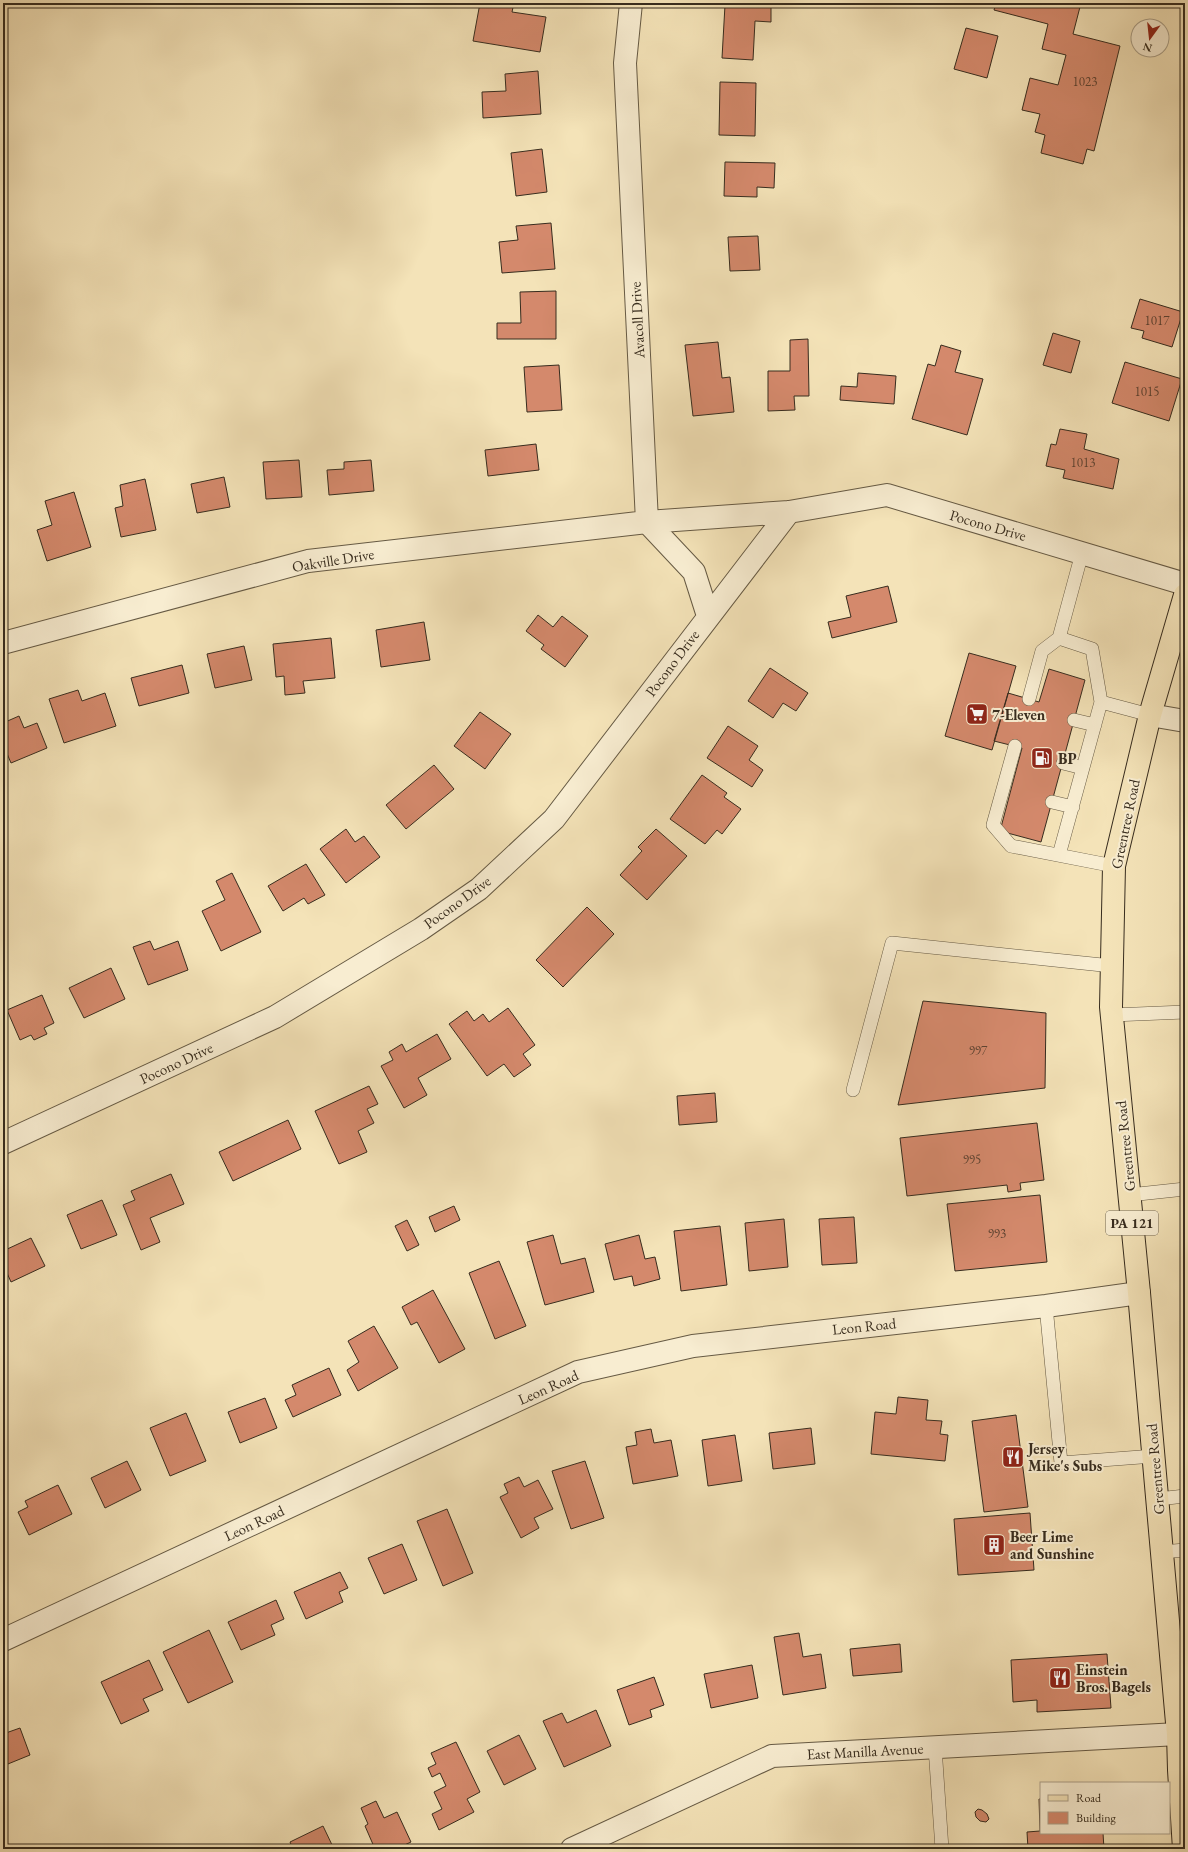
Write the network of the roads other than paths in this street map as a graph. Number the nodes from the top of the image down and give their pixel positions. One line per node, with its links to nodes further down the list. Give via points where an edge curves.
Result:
1 (631, 3): 3 (street, Avacoll Drive, via 625,63)
2 (789, 512): 3 (street, Pocono Drive); 4 (street, Pocono Drive, via 887,495); 7 (street, Pocono Drive)
3 (647, 522): 7 (street, via 694,572); 9 (street, Oakville Drive, via 308,561)
4 (1082, 553): 5 (street, Pocono Drive); 8 (lane)
5 (1185, 584)
6 (1185, 594): 12 (main road, Greentree Road / PA 121)
7 (708, 616): 27 (street, Pocono Drive, via 554,819 479,889 421,929 275,1017)
8 (1059, 638): 10 (lane, via 1042,651); 11 (lane, via 1092,649)
9 (3, 643)
10 (1029, 699)
11 (1101, 702): 12 (lane); 15 (lane)
12 (1150, 715): 14 (street); 22 (main road, Greentree Road / PA 121)
13 (1074, 720): 15 (lane)
14 (1185, 720)
15 (1095, 725): 18 (lane)
16 (1017, 750): 21 (lane, via 993,825 1011,846)
17 (1063, 763): 18 (lane)
18 (1083, 768): 20 (lane)
19 (1052, 802): 20 (lane)
20 (1073, 807): 21 (lane)
21 (1059, 855): 22 (lane)
22 (1114, 866): 23 (main road, Greentree Road / PA 121)
23 (1112, 966): 25 (main road, Greentree Road / PA 121); 26 (lane, via 892,943)
24 (1185, 1012): 25 (lane)
25 (1112, 1015): 29 (main road, Greentree Road / PA 121)
26 (853, 1090)
27 (3, 1143)
28 (1185, 1189): 29 (lane)
29 (1129, 1195): 30 (main road, Greentree Road / PA 121)
30 (1139, 1292): 31 (street, Leon Road); 32 (main road, Greentree Road / PA 121)
31 (1046, 1306): 32 (lane, via 1061,1463); 37 (street, Leon Road, via 693,1346 578,1372)
32 (1154, 1456): 34 (main road, Greentree Road / PA 121)
33 (1185, 1496): 34 (lane)
34 (1158, 1499): 36 (main road, Greentree Road / PA 121)
35 (1185, 1550): 36 (lane)
36 (1162, 1552): 38 (main road, Greentree Road / PA 121)
37 (3, 1640)
38 (1178, 1734): 39 (street, East Manilla Avenue); 42 (main road, Greentree Road / PA 121)
39 (935, 1747): 40 (street, East Manilla Avenue, via 772,1756); 41 (lane)
40 (572, 1849)
41 (942, 1849)
42 (1184, 1849)

